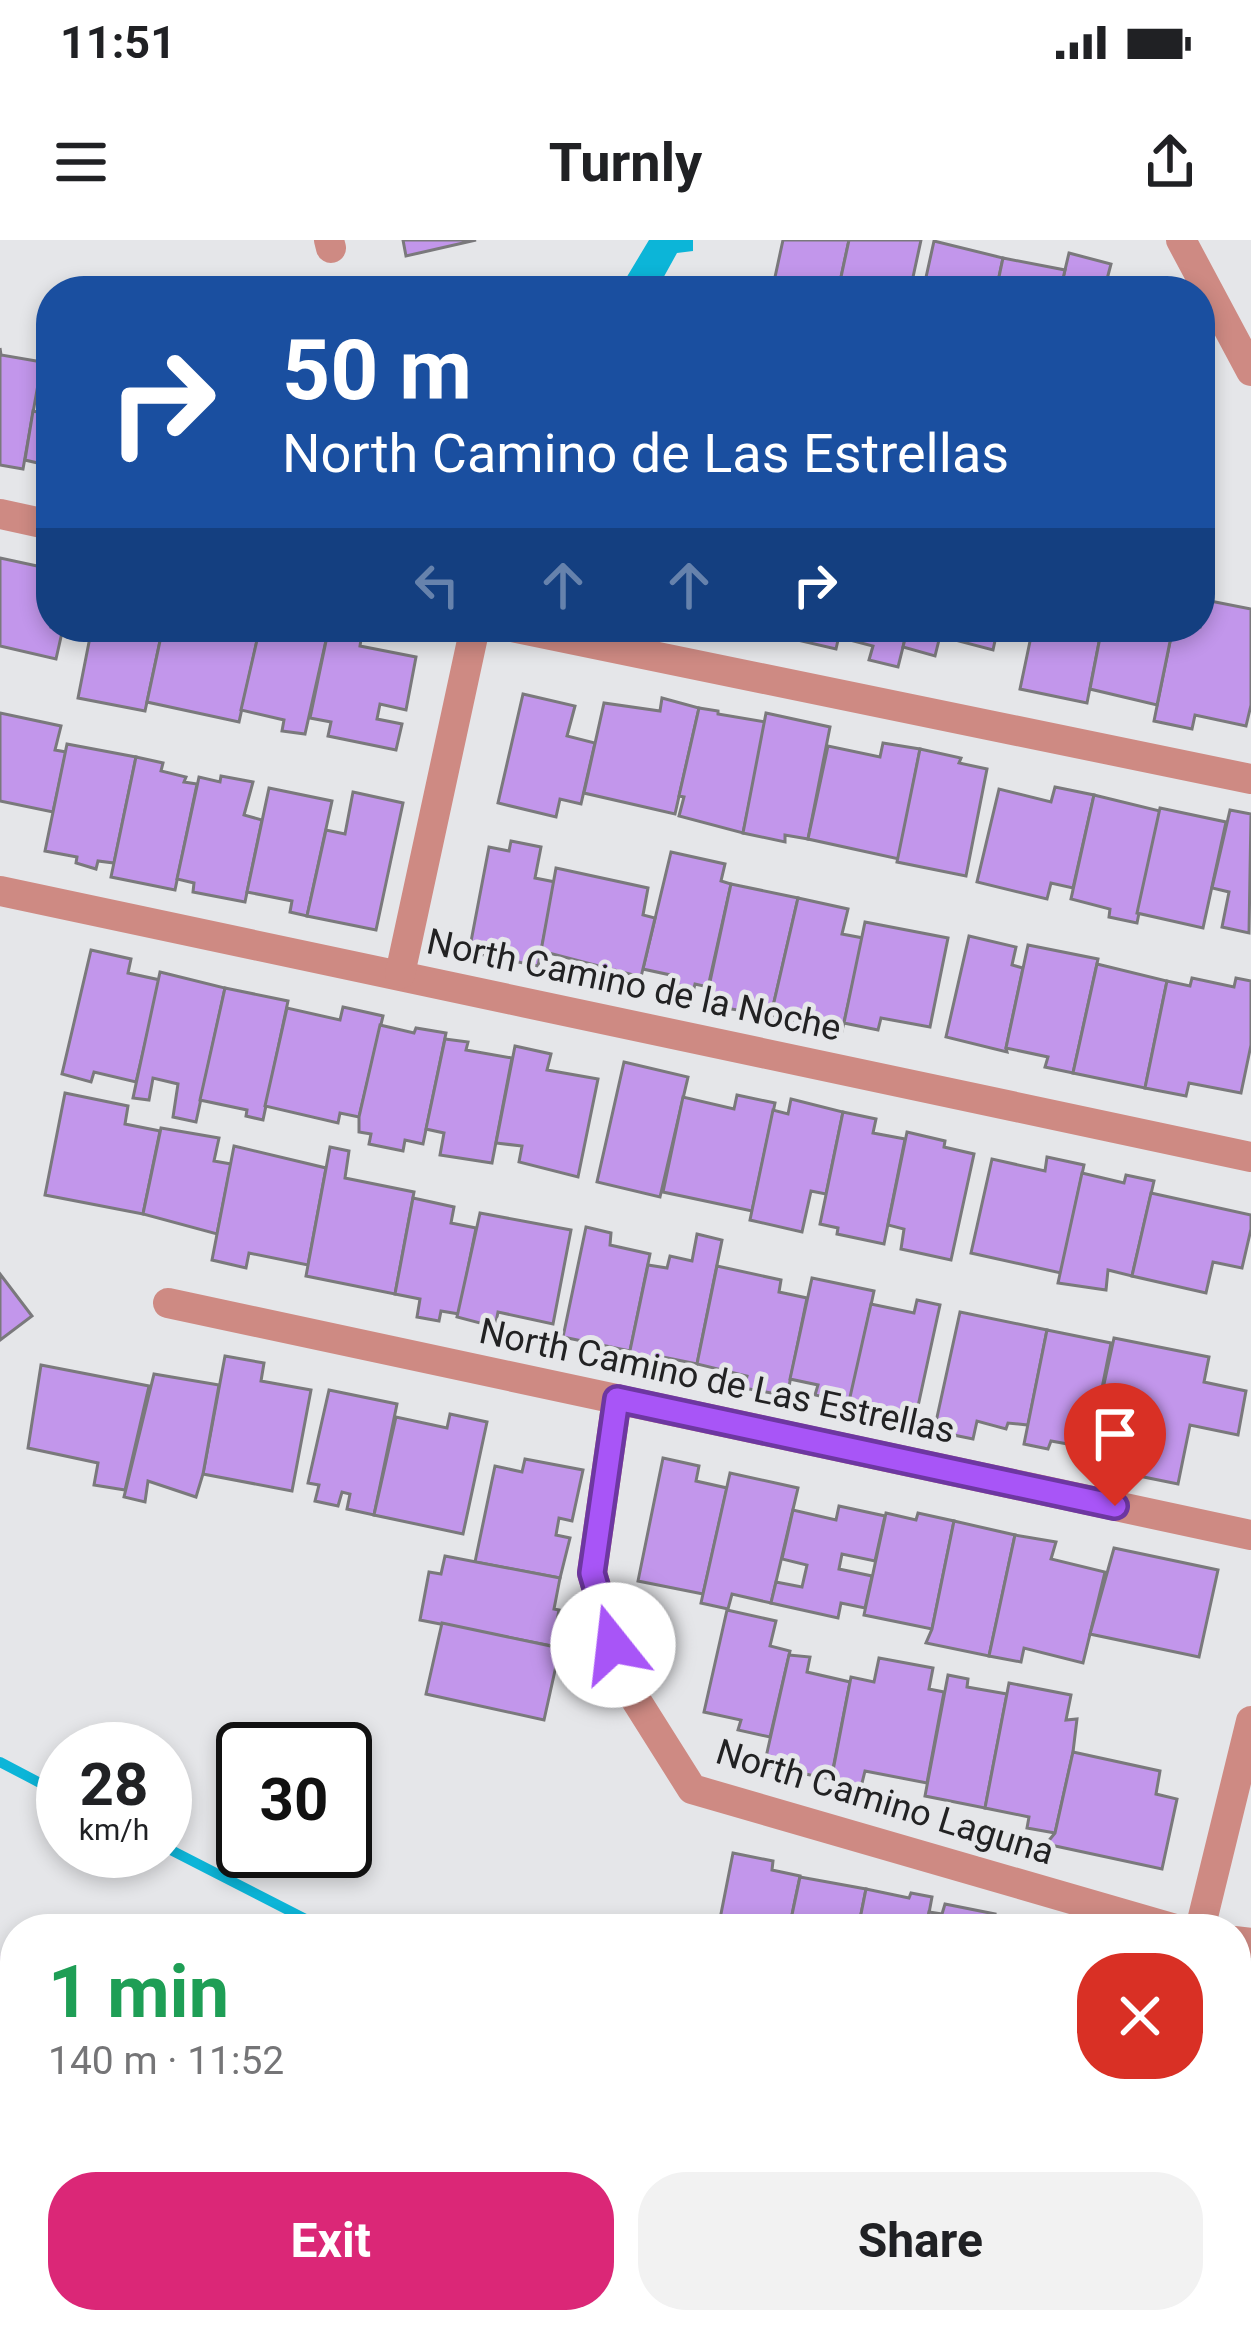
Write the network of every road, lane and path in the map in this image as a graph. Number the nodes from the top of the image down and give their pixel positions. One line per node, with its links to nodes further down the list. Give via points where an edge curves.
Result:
1 (1181, 240): 2 (street)
2 (1200, 276)
3 (1215, 304): 4 (street)
4 (1251, 371)
5 (0, 514): 6 (street)
6 (36, 522)
7 (472, 642): 11 (street)
8 (585, 642): 9 (street)
9 (1251, 779)
10 (0, 890): 11 (street, North Camino de la Noche)
11 (400, 974): 12 (street, North Camino de la Noche)
12 (1251, 1157)
13 (168, 1303): 14 (street, North Camino de Las Estrellas)
14 (617, 1399): 15 (street, North Camino de Las Estrellas); 17 (street, North Camino Laguna, via 592,1573 624,1681 692,1789)
15 (1251, 1534)
16 (1251, 1721): 18 (street)
17 (1123, 1914)
18 (1205, 1914)

